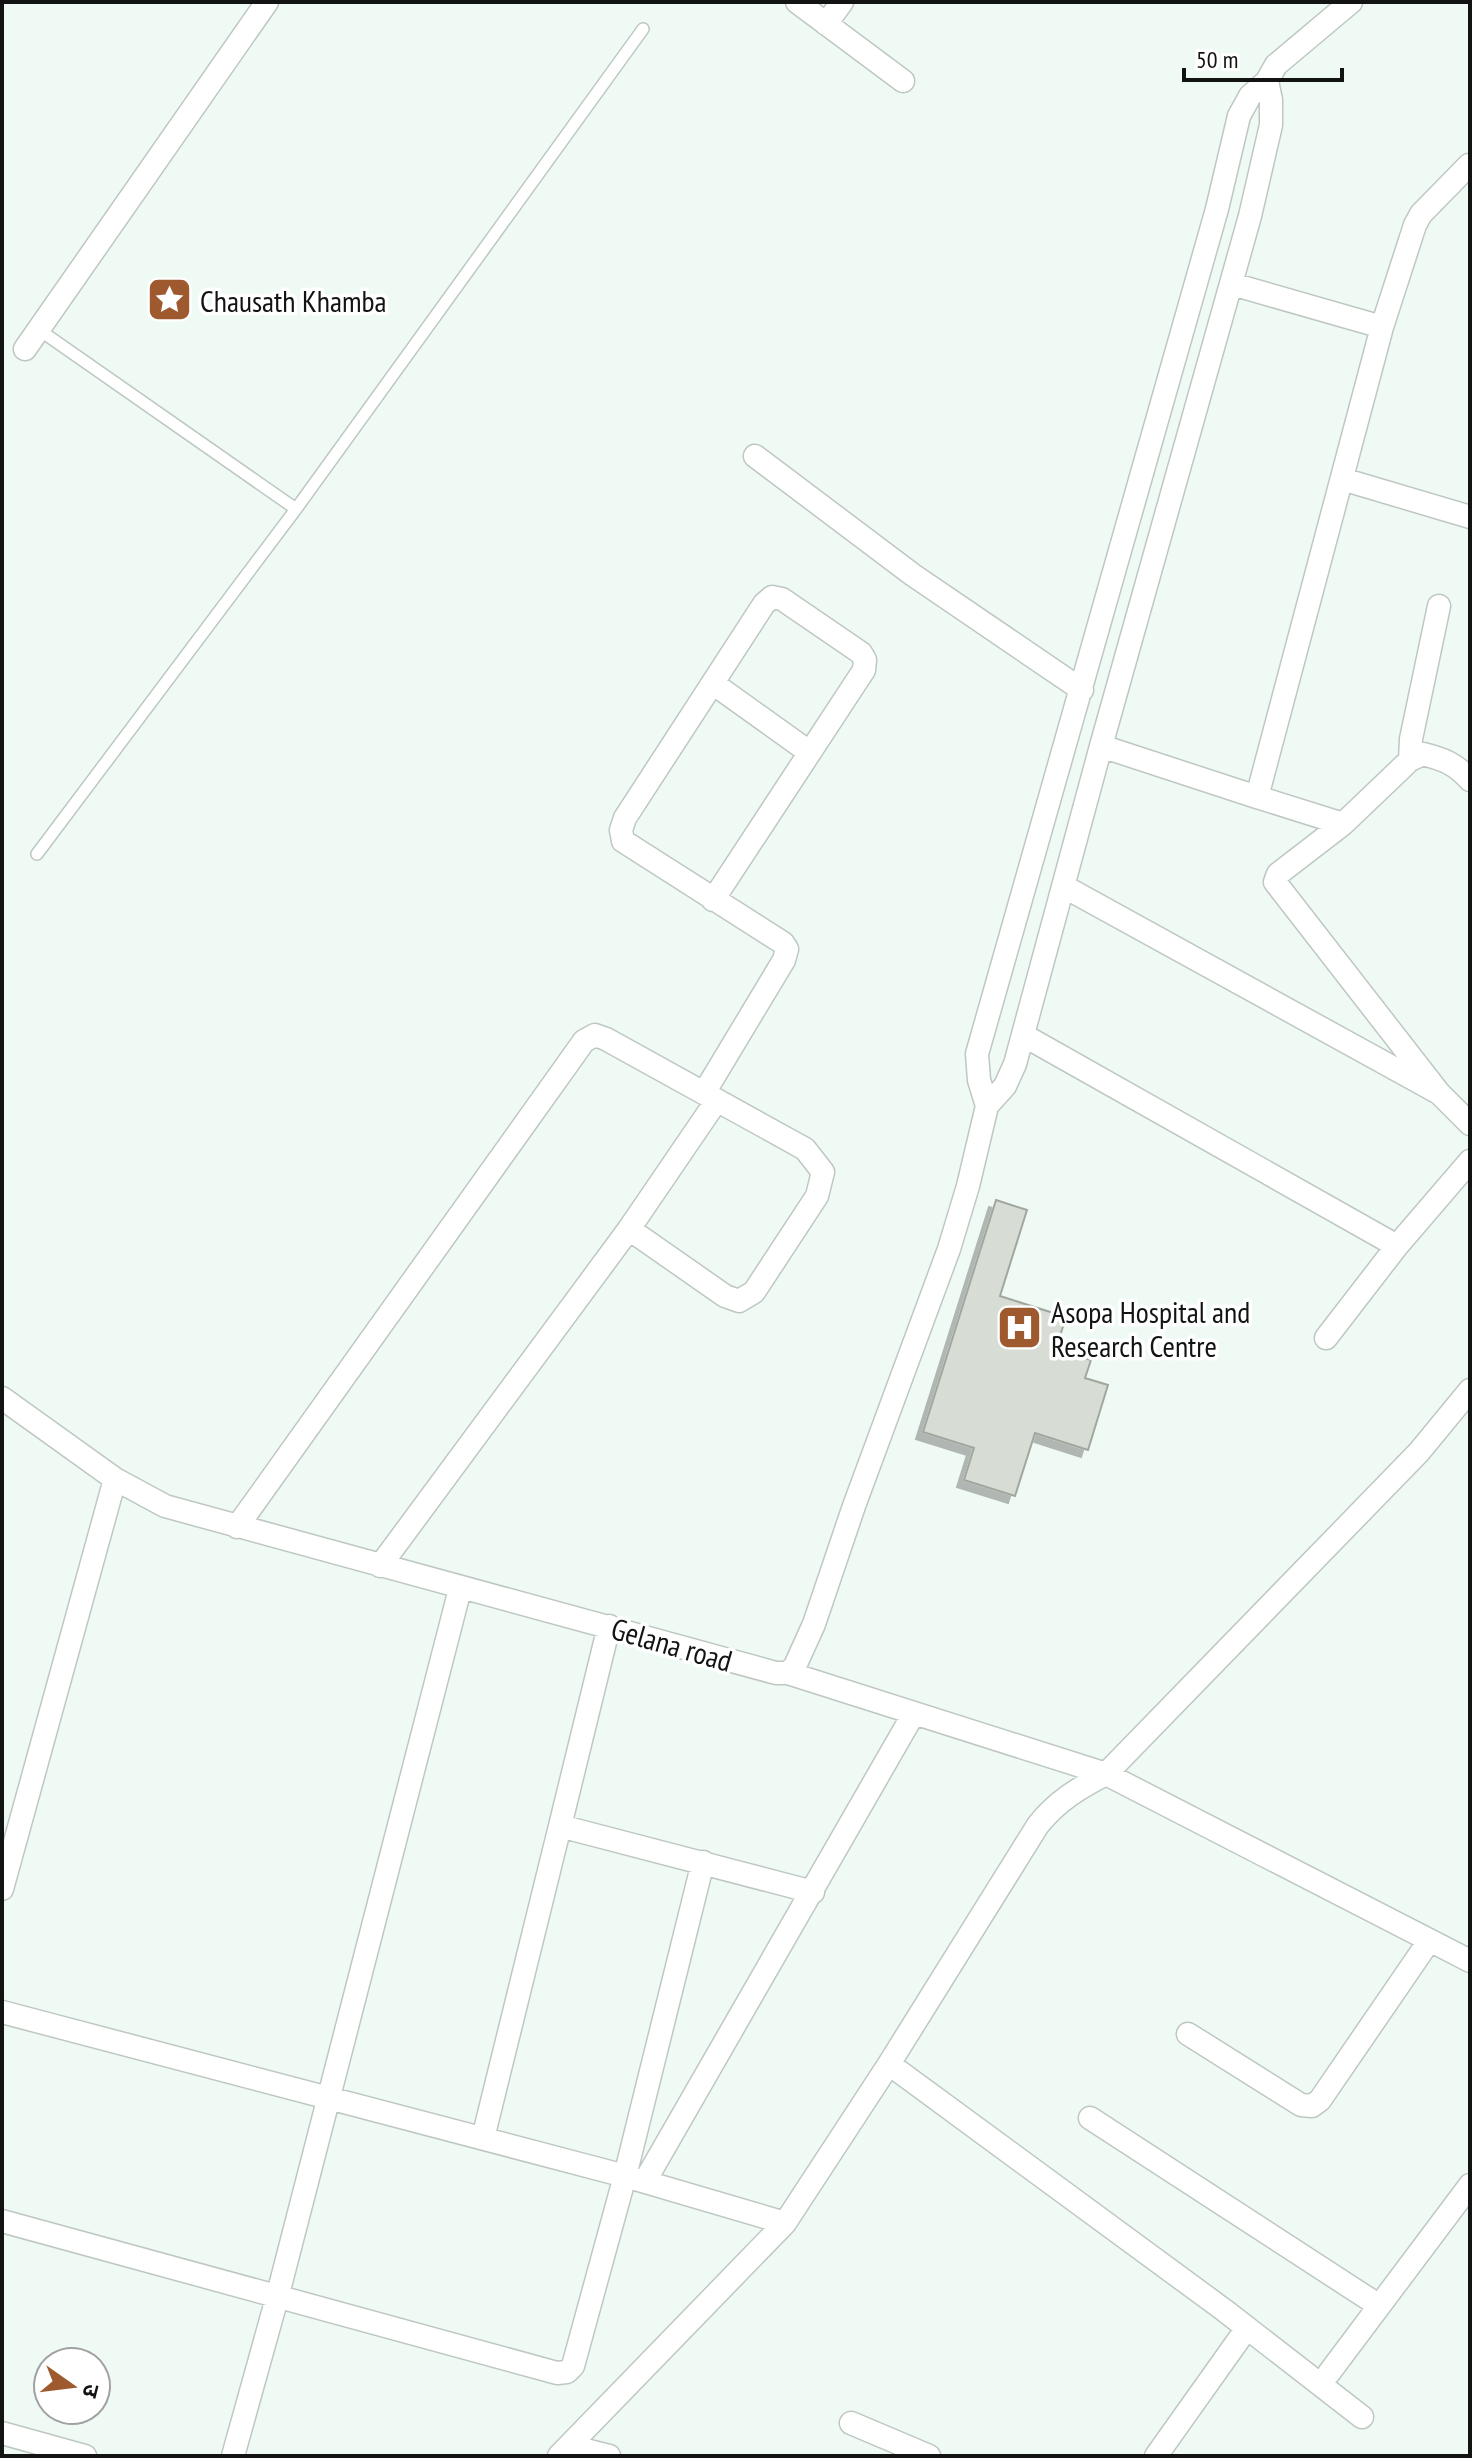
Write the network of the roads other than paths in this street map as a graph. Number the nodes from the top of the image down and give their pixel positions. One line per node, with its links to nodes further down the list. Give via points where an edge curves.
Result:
1 (267, 2): 14 (street)
2 (797, 2): 5 (street)
3 (842, 2): 5 (street)
4 (1351, 2): 8 (street, via 1276,65)
5 (826, 24): 7 (street)
6 (643, 29): 18 (lane)
7 (903, 81)
8 (1267, 81): 10 (street, via 1239,116); 11 (street, via 1271,125)
9 (1470, 165): 13 (street, via 1415,225)
10 (1217, 209): 11 (street); 22 (street)
11 (1250, 216): 12 (street)
12 (1232, 284): 13 (street); 23 (street)
13 (1382, 327): 17 (street)
14 (38, 329): 15 (street); 18 (lane)
15 (25, 349)
16 (755, 456): 22 (street, via 913,575)
17 (1342, 479): 19 (street); 27 (street)
18 (296, 509): 29 (lane)
19 (1470, 517)
20 (1439, 606): 25 (street)
21 (714, 684): 24 (street); 24 (street, via 772,597 861,653 864,670); 31 (street, via 621,830 623,841)
22 (1082, 690): 35 (street, via 977,1054)
23 (1101, 746): 27 (street); 30 (street)
24 (809, 752): 31 (street)
25 (1410, 760): 26 (street, via 1423,754 1447,760); 28 (street)
26 (1470, 780)
27 (1257, 797): 28 (street)
28 (1343, 824): 33 (street, via 1278,874 1275,882)
29 (37, 854)
30 (1063, 886): 32 (street); 33 (street)
31 (713, 900): 34 (street, via 787,949)
32 (1023, 1035): 35 (street, via 1005,1086); 39 (street)
33 (1439, 1093): 36 (street)
34 (710, 1096): 38 (street); 38 (street, via 805,1149 823,1172 817,1196 754,1292 739,1301); 44 (street, via 606,1039 595,1035 584,1041)
35 (987, 1106): 48 (street, via 949,1249 814,1624)
36 (1470, 1124)
37 (1470, 1161): 39 (street)
38 (629, 1229): 45 (street)
39 (1397, 1246): 40 (street)
40 (1326, 1338)
41 (1470, 1390): 50 (street, via 1419,1452)
42 (2, 1398): 43 (street, Gelana road)
43 (115, 1479): 44 (street, Gelana road, via 165,1506); 53 (street)
44 (237, 1527): 45 (street, Gelana road)
45 (380, 1566): 46 (street, Gelana road)
46 (460, 1589): 47 (street, Gelana road); 60 (street)
47 (609, 1626): 48 (street, Gelana road); 51 (street)
48 (788, 1673): 49 (street, Gelana road)
49 (914, 1713): 50 (street, Gelana road); 54 (street)
50 (1106, 1774): 55 (street, Gelana road); 59 (street, via 1068,1794 1038,1825)
51 (560, 1826): 52 (street); 62 (street)
52 (703, 1862): 54 (street); 63 (street)
53 (2, 1889)
54 (813, 1892): 63 (street)
55 (1429, 1941): 56 (street, Gelana road); 58 (street, via 1312,2106 1301,2105)
56 (1470, 1961)
57 (2, 2012): 60 (street)
58 (1188, 2034)
59 (889, 2064): 66 (street); 69 (street)
60 (329, 2097): 62 (street); 67 (street)
61 (1090, 2118): 68 (street)
62 (483, 2138): 63 (street)
63 (635, 2179): 66 (street); 67 (street, via 567,2372)
64 (1470, 2185): 68 (street)
65 (2, 2221): 67 (street)
66 (785, 2223): 74 (street)
67 (277, 2298): 76 (street)
68 (1378, 2305): 70 (street)
69 (1247, 2328): 71 (street); 79 (street)
70 (1329, 2373)
71 (1362, 2417)
72 (851, 2423): 78 (street)
73 (2, 2433): 75 (street)
74 (564, 2451): 77 (street)
75 (85, 2456)
76 (233, 2456)
77 (609, 2456)
78 (929, 2456)
79 (1156, 2456)

